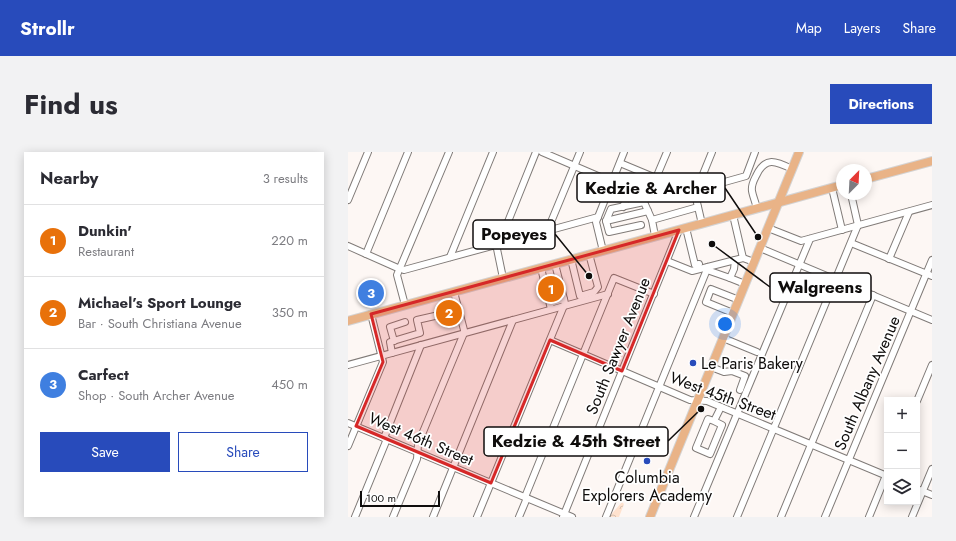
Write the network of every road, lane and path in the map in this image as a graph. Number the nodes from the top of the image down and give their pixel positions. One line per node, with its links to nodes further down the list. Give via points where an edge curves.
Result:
1 (368, 152): 22 (street)
2 (408, 152): 50 (street)
3 (449, 152): 65 (street)
4 (493, 152): 52 (street)
5 (536, 152): 46 (street)
6 (542, 152): 15 (street)
7 (580, 152): 15 (street)
8 (624, 152): 14 (street)
9 (667, 152): 14 (street, via 656,178)
10 (712, 152): 21 (street)
11 (756, 152): 21 (street, via 746,176)
12 (799, 152): 16 (main road)
13 (932, 161): 17 (main road)
14 (620, 163): 18 (street)
15 (574, 166): 18 (street); 41 (street, via 551,222)
16 (792, 169): 25 (main road); 29 (street, via 776,162 763,164 752,187)
17 (872, 177)
18 (612, 182): 33 (street)
19 (836, 187): 20 (main road)
20 (832, 188): 25 (main road); 42 (street)
21 (696, 190): 28 (street, via 694,194)
22 (348, 200)
23 (852, 200): 38 (street)
24 (644, 202): 27 (street); 27 (street, via 649,184 634,179); 30 (street)
25 (778, 203): 29 (main road); 39 (main road)
26 (932, 205): 31 (street)
27 (623, 207): 35 (street, via 611,209)
28 (698, 207): 34 (street); 36 (street)
29 (758, 209): 32 (main road)
30 (648, 212): 34 (street); 35 (street)
31 (909, 212): 38 (street); 54 (street)
32 (732, 215): 36 (main road); 53 (street)
33 (598, 217): 41 (street); 49 (street, via 596,222)
34 (652, 220): 43 (street)
35 (606, 221): 37 (street, via 609,232)
36 (702, 224): 40 (main road)
37 (640, 225)
38 (858, 225): 42 (street); 45 (street)
39 (768, 228): 44 (street, via 801,241); 48 (main road)
40 (682, 229): 43 (main road); 58 (street, South Sawyer Avenue); 61 (street, via 695,265)
41 (551, 230): 46 (street)
42 (842, 230): 44 (street)
43 (655, 236): 49 (main road)
44 (810, 238): 62 (street)
45 (851, 243): 54 (street); 69 (street)
46 (499, 244): 52 (street); 67 (street, via 497,249)
47 (348, 246): 50 (street)
48 (760, 248): 59 (main road); 62 (street)
49 (603, 251): 51 (main road)
50 (366, 254): 65 (street)
51 (589, 254): 55 (main road); 55 (street, via 598,287 594,292 580,296)
52 (450, 257): 65 (street)
53 (743, 258): 56 (street); 59 (street)
54 (889, 259): 66 (street)
55 (571, 260): 60 (main road)
56 (736, 260): 64 (street); 68 (street)
57 (932, 260): 66 (street, South Albany Avenue)
58 (667, 261): 64 (street, via 692,271); 73 (street, South Sawyer Avenue)
59 (754, 262): 70 (main road)
60 (555, 264): 63 (main road); 75 (street)
61 (699, 264)
62 (799, 264): 69 (street); 106 (street)
63 (541, 268): 67 (main road); 78 (street)
64 (708, 268): 68 (street); 101 (street)
65 (402, 269): 77 (street, via 397,275)
66 (929, 275): 80 (street, South Albany Avenue)
67 (503, 278): 71 (main road)
68 (730, 278): 70 (street)
69 (836, 280): 74 (street); 110 (street)
70 (745, 284): 76 (main road)
71 (454, 292): 77 (main road); 88 (street)
72 (608, 294): 73 (street, via 614,278); 79 (street); 95 (street)
73 (654, 294): 100 (street, South Sawyer Avenue)
74 (873, 295): 80 (street); 112 (street)
75 (564, 299): 78 (street); 79 (street)
76 (739, 300): 81 (main road); 81 (street, via 711,289 706,302)
77 (405, 305): 82 (main road)
78 (550, 306): 79 (street); 84 (street)
79 (564, 306): 90 (street)
80 (911, 311): 85 (street); 115 (street, South Albany Avenue)
81 (733, 313): 89 (main road)
82 (371, 314): 86 (main road); 96 (street)
83 (439, 315): 91 (street, via 418,320 420,333)
84 (513, 320): 88 (street); 116 (street)
85 (932, 320)
86 (348, 321)
87 (405, 322): 91 (street, via 390,327)
88 (464, 333): 92 (street); 114 (street, via 418,444)
89 (723, 338): 93 (street); 99 (main road)
90 (550, 340): 95 (street, West 45th Street); 120 (street)
91 (394, 341): 94 (street, via 390,342)
92 (421, 345): 94 (street); 111 (street)
93 (757, 352)
94 (392, 353): 96 (street)
95 (583, 354): 100 (street, West 45th Street); 123 (street)
96 (382, 356): 97 (street); 109 (street, via 383,362)
97 (348, 365)
98 (932, 365): 103 (street)
99 (711, 367): 102 (street, via 745,376); 104 (main road)
100 (622, 371): 101 (street, West 45th Street); 125 (street, South Sawyer Avenue)
101 (659, 387): 104 (street, West 45th Street, via 690,400); 132 (street)
102 (740, 390)
103 (919, 397)
104 (698, 400): 105 (street, West 45th Street); 133 (main road)
105 (721, 407): 106 (street, West 45th Street); 107 (street)
106 (737, 413): 110 (street, West 45th Street); 134 (street)
107 (714, 421): 107 (street, via 708,419 696,448 710,454 722,425)
108 (348, 423): 109 (street, West 46th Street)
109 (356, 426): 111 (street, West 46th Street); 113 (street)
110 (774, 429): 112 (street, West 45th Street); 135 (street)
111 (385, 438): 114 (street, West 46th Street); 126 (street)
112 (811, 444): 115 (street, West 45th Street); 136 (street)
113 (348, 446)
114 (417, 452): 116 (street, West 46th Street); 127 (street, via 417,459)
115 (849, 460): 118 (street, West 45th Street); 137 (street, South Albany Avenue)
116 (454, 467): 120 (street, West 46th Street); 128 (street)
117 (932, 469): 121 (street)
118 (884, 474)
119 (884, 482): 138 (street)
120 (491, 483): 123 (street, West 46th Street); 129 (street)
121 (920, 490): 122 (street)
122 (932, 495)
123 (526, 498): 125 (street, West 46th Street); 130 (street)
124 (916, 505): 139 (street)
125 (564, 515): 131 (street, West 46th Street)
126 (355, 517)
127 (394, 517)
128 (433, 517)
129 (477, 517)
130 (520, 517)
131 (572, 517)
132 (606, 517)
133 (650, 517)
134 (694, 517)
135 (737, 517)
136 (781, 517)
137 (825, 517)
138 (869, 517)
139 (912, 517)

